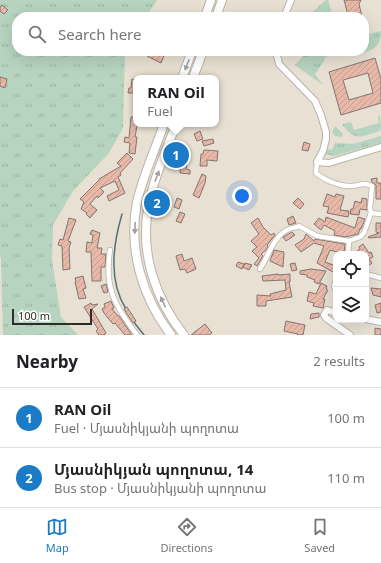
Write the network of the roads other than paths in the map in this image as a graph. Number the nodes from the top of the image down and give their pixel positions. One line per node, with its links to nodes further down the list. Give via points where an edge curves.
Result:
1 (211, 0): 4 (highway)
2 (222, 0): 5 (highway)
3 (291, 0): 6 (street)
4 (207, 12)
5 (218, 12)
6 (286, 12)
7 (190, 56): 10 (highway, one-way to 10)
8 (201, 56): 11 (highway)
9 (277, 56): 15 (street, via 279,64 315,101 326,132 326,139)
10 (183, 75)
11 (194, 75)
12 (163, 127): 28 (highway, one-way to 28, via 137,202 134,239 136,259 149,300)
13 (175, 127): 29 (highway, one-way to 13, via 164,306 156,287 146,240 153,186)
14 (381, 147): 15 (street, via 329,163)
15 (317, 162): 16 (street, via 316,174 321,177 342,186 363,183 372,186)
16 (371, 213): 17 (street); 18 (street, via 364,233)
17 (381, 214)
18 (349, 241): 20 (street); 21 (street, via 316,236 297,226 278,237)
19 (110, 250): 27 (street, via 108,264 114,300)
20 (348, 251)
21 (260, 268)
22 (369, 275): 23 (street)
23 (381, 278)
24 (333, 311): 30 (street, via 324,312 325,318)
25 (369, 320): 26 (street)
26 (381, 322)
27 (137, 335)
28 (171, 335)
29 (184, 335)
30 (350, 335)

